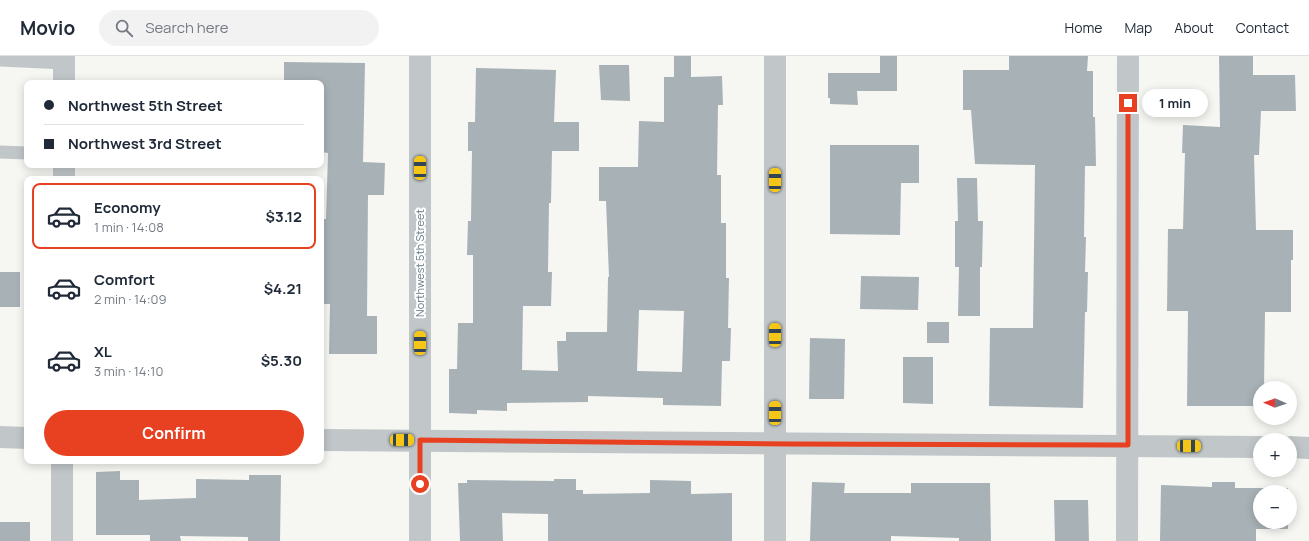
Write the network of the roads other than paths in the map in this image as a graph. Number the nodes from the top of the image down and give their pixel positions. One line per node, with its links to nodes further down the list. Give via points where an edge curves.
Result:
1 (420, 56): 11 (street, Northwest 5th Street)
2 (775, 56): 12 (street)
3 (1128, 56): 13 (street)
4 (0, 60): 5 (lane)
5 (64, 67)
6 (0, 152): 7 (lane)
7 (24, 153)
8 (0, 437): 9 (street)
9 (24, 438)
10 (324, 440): 11 (street)
11 (420, 440): 12 (street); 19 (street, Northwest 5th Street)
12 (775, 444): 13 (street); 20 (street)
13 (1128, 445): 14 (street); 21 (street)
14 (1253, 447)
15 (1297, 447): 16 (street)
16 (1309, 448)
17 (62, 464): 18 (street)
18 (62, 541)
19 (420, 541)
20 (775, 541)
21 (1127, 541)

